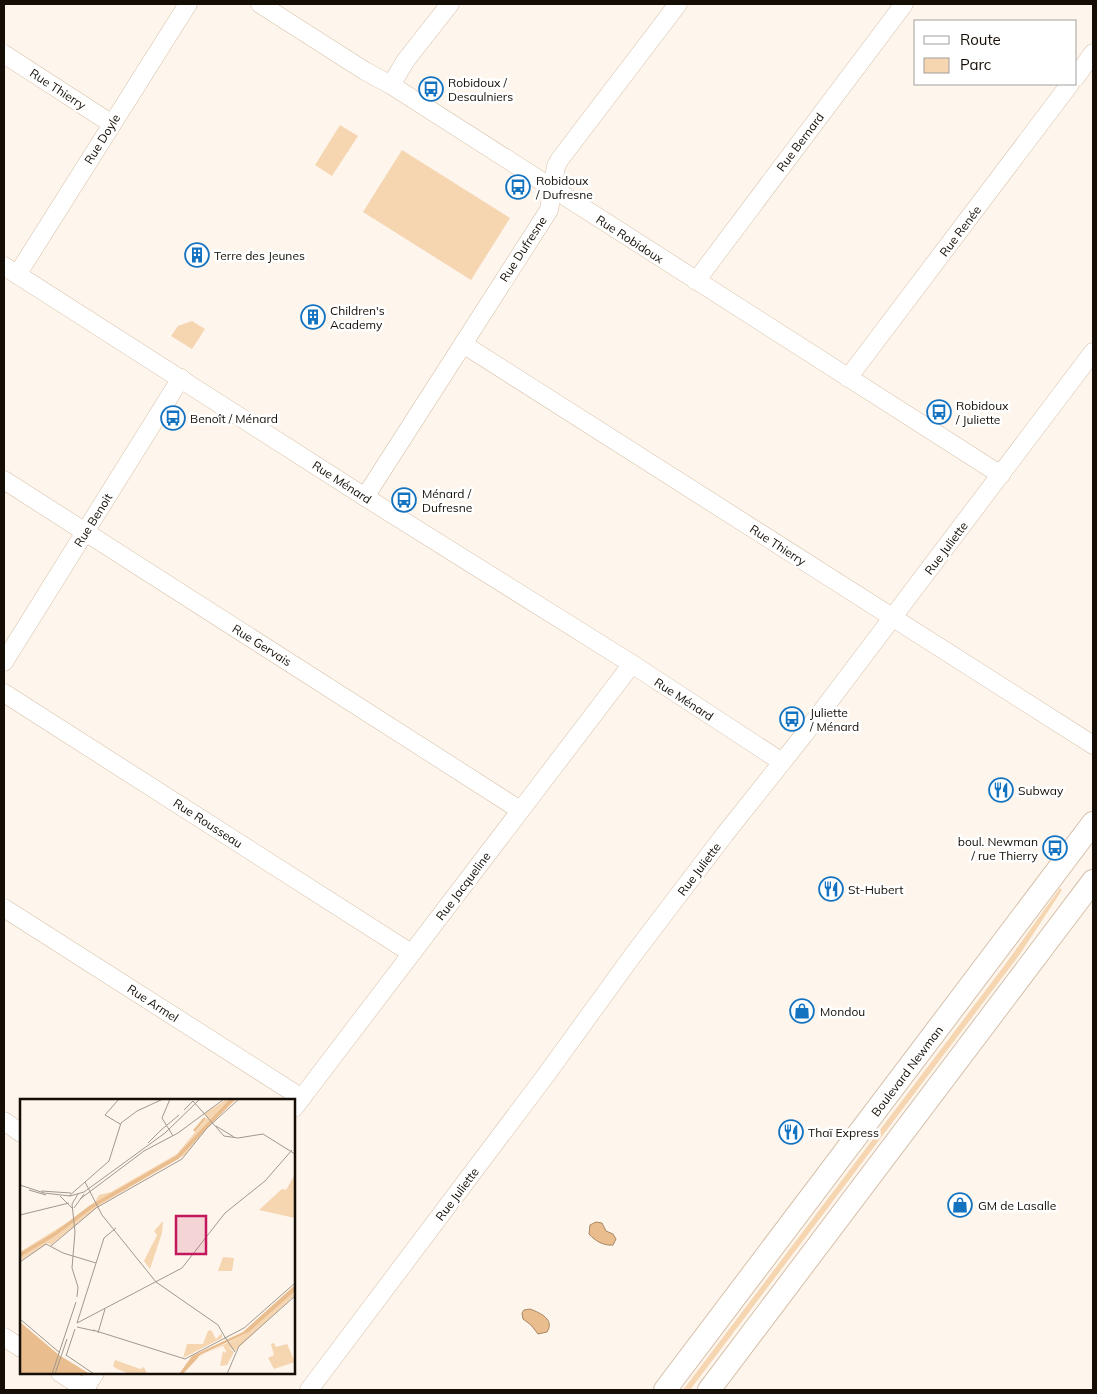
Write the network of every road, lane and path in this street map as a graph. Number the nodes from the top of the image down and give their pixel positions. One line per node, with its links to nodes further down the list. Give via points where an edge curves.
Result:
1 (188, 4): 11 (street, Rue Doyle)
2 (260, 4): 9 (street, Rue Robidoux)
3 (450, 4): 9 (street, via 406,60)
4 (678, 4): 12 (street, Rue Dufresne, via 560,159)
5 (904, 4): 14 (street, Rue Bernard)
6 (4, 54): 11 (street, Rue Thierry)
7 (1093, 54): 8 (street)
8 (1077, 76)
9 (391, 85): 12 (street, Rue Robidoux)
10 (1069, 85): 18 (street, Rue Renée)
11 (112, 124): 13 (street, Rue Doyle)
12 (552, 188): 14 (street, Rue Robidoux); 15 (street, Rue Dufresne, via 548,210)
13 (11, 270): 17 (street, Rue Ménard)
14 (696, 281): 18 (street, Rue Robidoux)
15 (463, 344): 21 (street, Rue Dufresne); 23 (street, Rue Thierry)
16 (1093, 352): 19 (street, Rue Juliette)
17 (181, 378): 21 (street, Rue Ménard); 22 (street, Rue Benoit)
18 (848, 378): 19 (street, Rue Robidoux)
19 (1001, 475): 23 (street, Rue Juliette)
20 (4, 480): 22 (street, Rue Gervais)
21 (365, 497): 25 (street, Rue Ménard)
22 (86, 532): 24 (street, Rue Benoit); 29 (street, Rue Gervais)
23 (893, 618): 27 (street, Rue Thierry); 28 (street, Rue Juliette)
24 (4, 662)
25 (632, 664): 28 (street, Rue Ménard); 29 (street, Rue Jacqueline)
26 (4, 693): 33 (street, Rue Rousseau)
27 (1093, 745)
28 (782, 762): 43 (street, Rue Juliette, via 633,955)
29 (520, 810): 33 (street, Rue Jacqueline)
30 (1093, 823): 44 (main road, Boulevard Newman)
31 (1093, 881): 45 (main road)
32 (4, 908): 34 (street, Rue Armel)
33 (412, 953): 35 (street, Rue Jacqueline)
34 (292, 1099)
35 (298, 1103)
36 (4, 1121): 37 (street)
37 (20, 1132)
38 (4, 1337): 39 (street)
39 (20, 1347)
40 (62, 1374): 42 (street)
41 (94, 1374): 42 (street)
42 (86, 1390)
43 (309, 1390)
44 (665, 1390)
45 (709, 1390)

